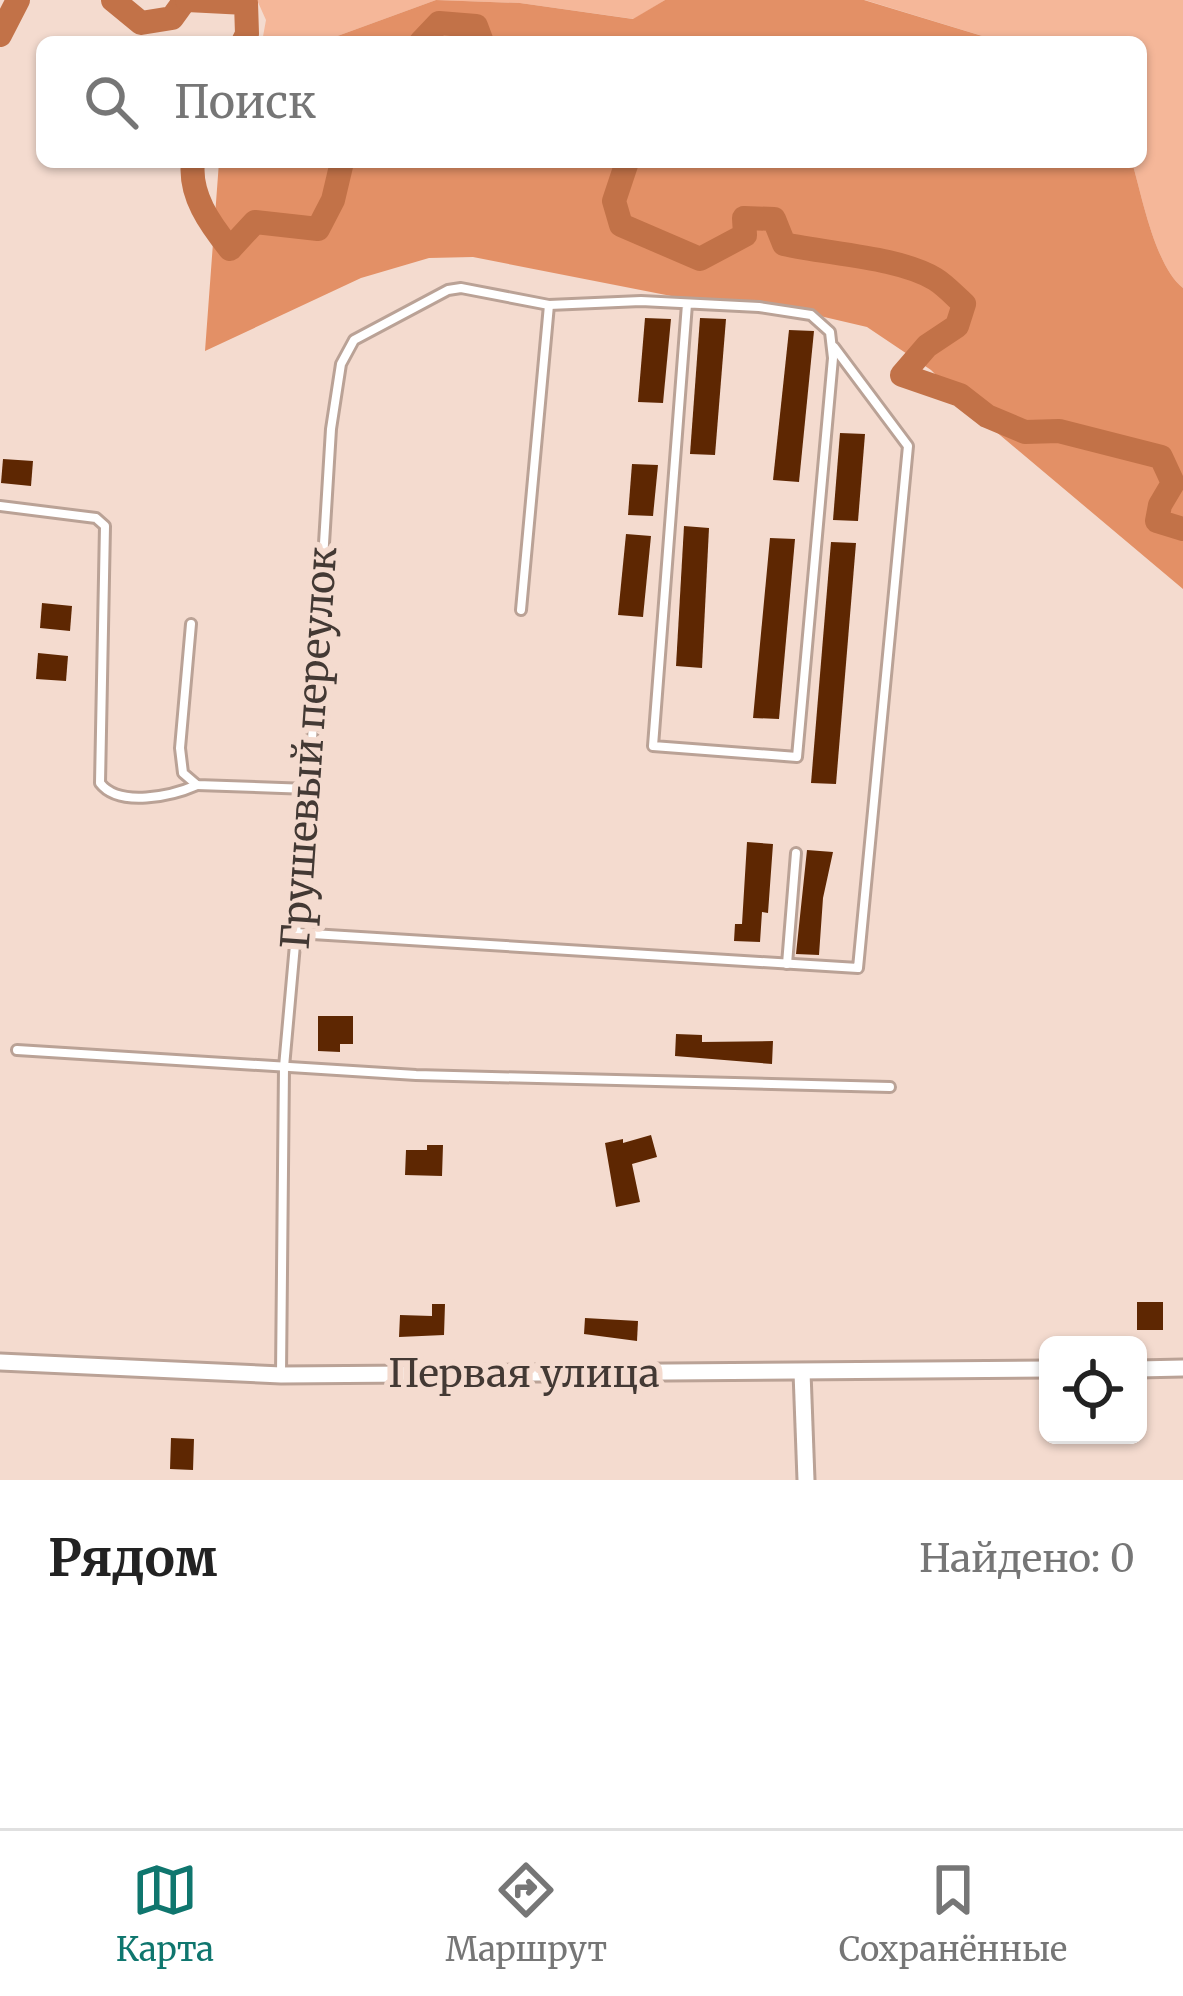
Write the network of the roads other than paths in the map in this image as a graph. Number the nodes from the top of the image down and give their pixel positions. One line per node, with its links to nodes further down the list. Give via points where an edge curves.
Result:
1 (687, 304): 2 (lane, Грушевый переулок); 3 (lane, Грушевый переулок, via 811,316 830,332); 3 (lane, via 652,746 797,757)
2 (549, 305): 5 (lane); 8 (lane, Грушевый переулок, via 448,290 354,340 341,364)
3 (831, 344): 11 (lane, Грушевый переулок, via 908,446 858,968)
4 (0, 506): 7 (lane, via 96,518 105,526 104,789 163,796)
5 (521, 610)
6 (191, 624): 7 (lane, via 180,763)
7 (197, 785): 8 (lane)
8 (309, 789): 10 (lane, Грушевый переулок)
9 (796, 853): 11 (lane)
10 (296, 933): 11 (lane); 13 (lane, Грушевый переулок)
11 (787, 964)
12 (17, 1050): 13 (lane)
13 (284, 1067): 14 (lane); 20 (lane, Грушевый переулок)
14 (890, 1087)
15 (0, 1362): 20 (street, Первая улица)
16 (1183, 1368): 17 (street)
17 (1147, 1369)
18 (1039, 1370): 19 (street, Первая улица)
19 (802, 1372): 20 (street, Первая улица); 21 (street)
20 (281, 1375)
21 (806, 1480)

